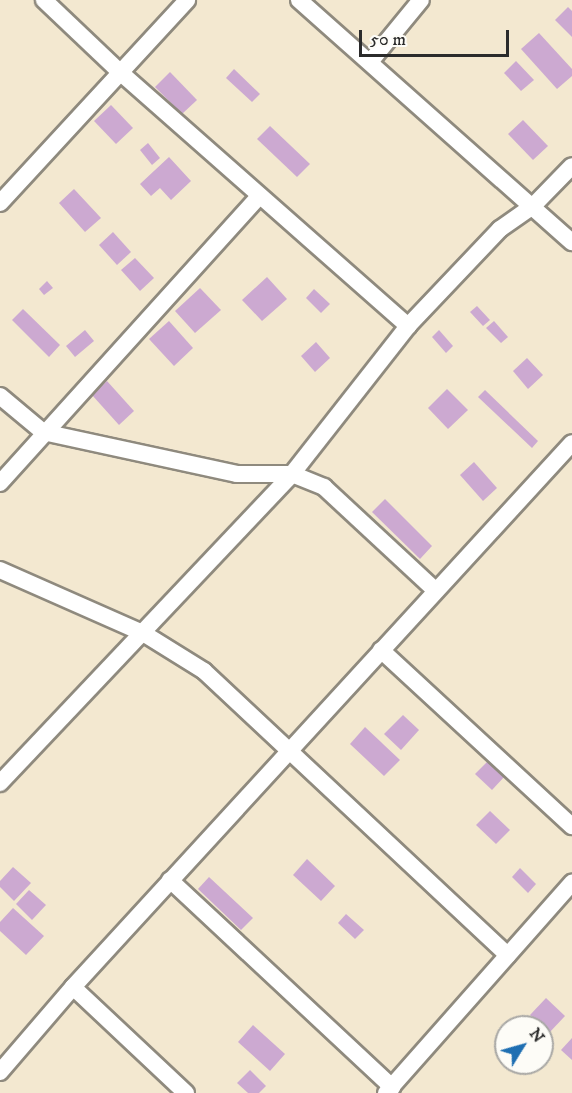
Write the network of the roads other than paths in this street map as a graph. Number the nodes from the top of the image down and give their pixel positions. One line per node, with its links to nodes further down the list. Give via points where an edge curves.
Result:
1 (44, 0): 6 (street)
2 (187, 0): 6 (street)
3 (299, 0): 5 (street)
4 (421, 0): 5 (street)
5 (370, 62): 10 (street)
6 (121, 73): 8 (street); 9 (street)
7 (572, 166): 10 (street)
8 (259, 196): 12 (street); 14 (street)
9 (0, 203)
10 (532, 207): 11 (street); 12 (street, via 500,229)
11 (572, 242)
12 (408, 326): 16 (street)
13 (0, 396): 14 (street)
14 (44, 432): 16 (street, via 237,474); 17 (street)
15 (572, 443): 19 (street)
16 (292, 474): 19 (street, via 324,487); 20 (street)
17 (0, 483)
18 (0, 570): 20 (street)
19 (435, 590): 21 (street)
20 (143, 633): 22 (street, via 204,670); 23 (street)
21 (381, 650): 22 (street); 24 (street)
22 (290, 749): 25 (street); 27 (street)
23 (0, 783)
24 (572, 826)
25 (170, 880): 28 (street); 30 (street)
26 (572, 883): 27 (street)
27 (508, 954): 30 (street)
28 (73, 987): 29 (street); 31 (street)
29 (0, 1072)
30 (389, 1090)
31 (186, 1093)

